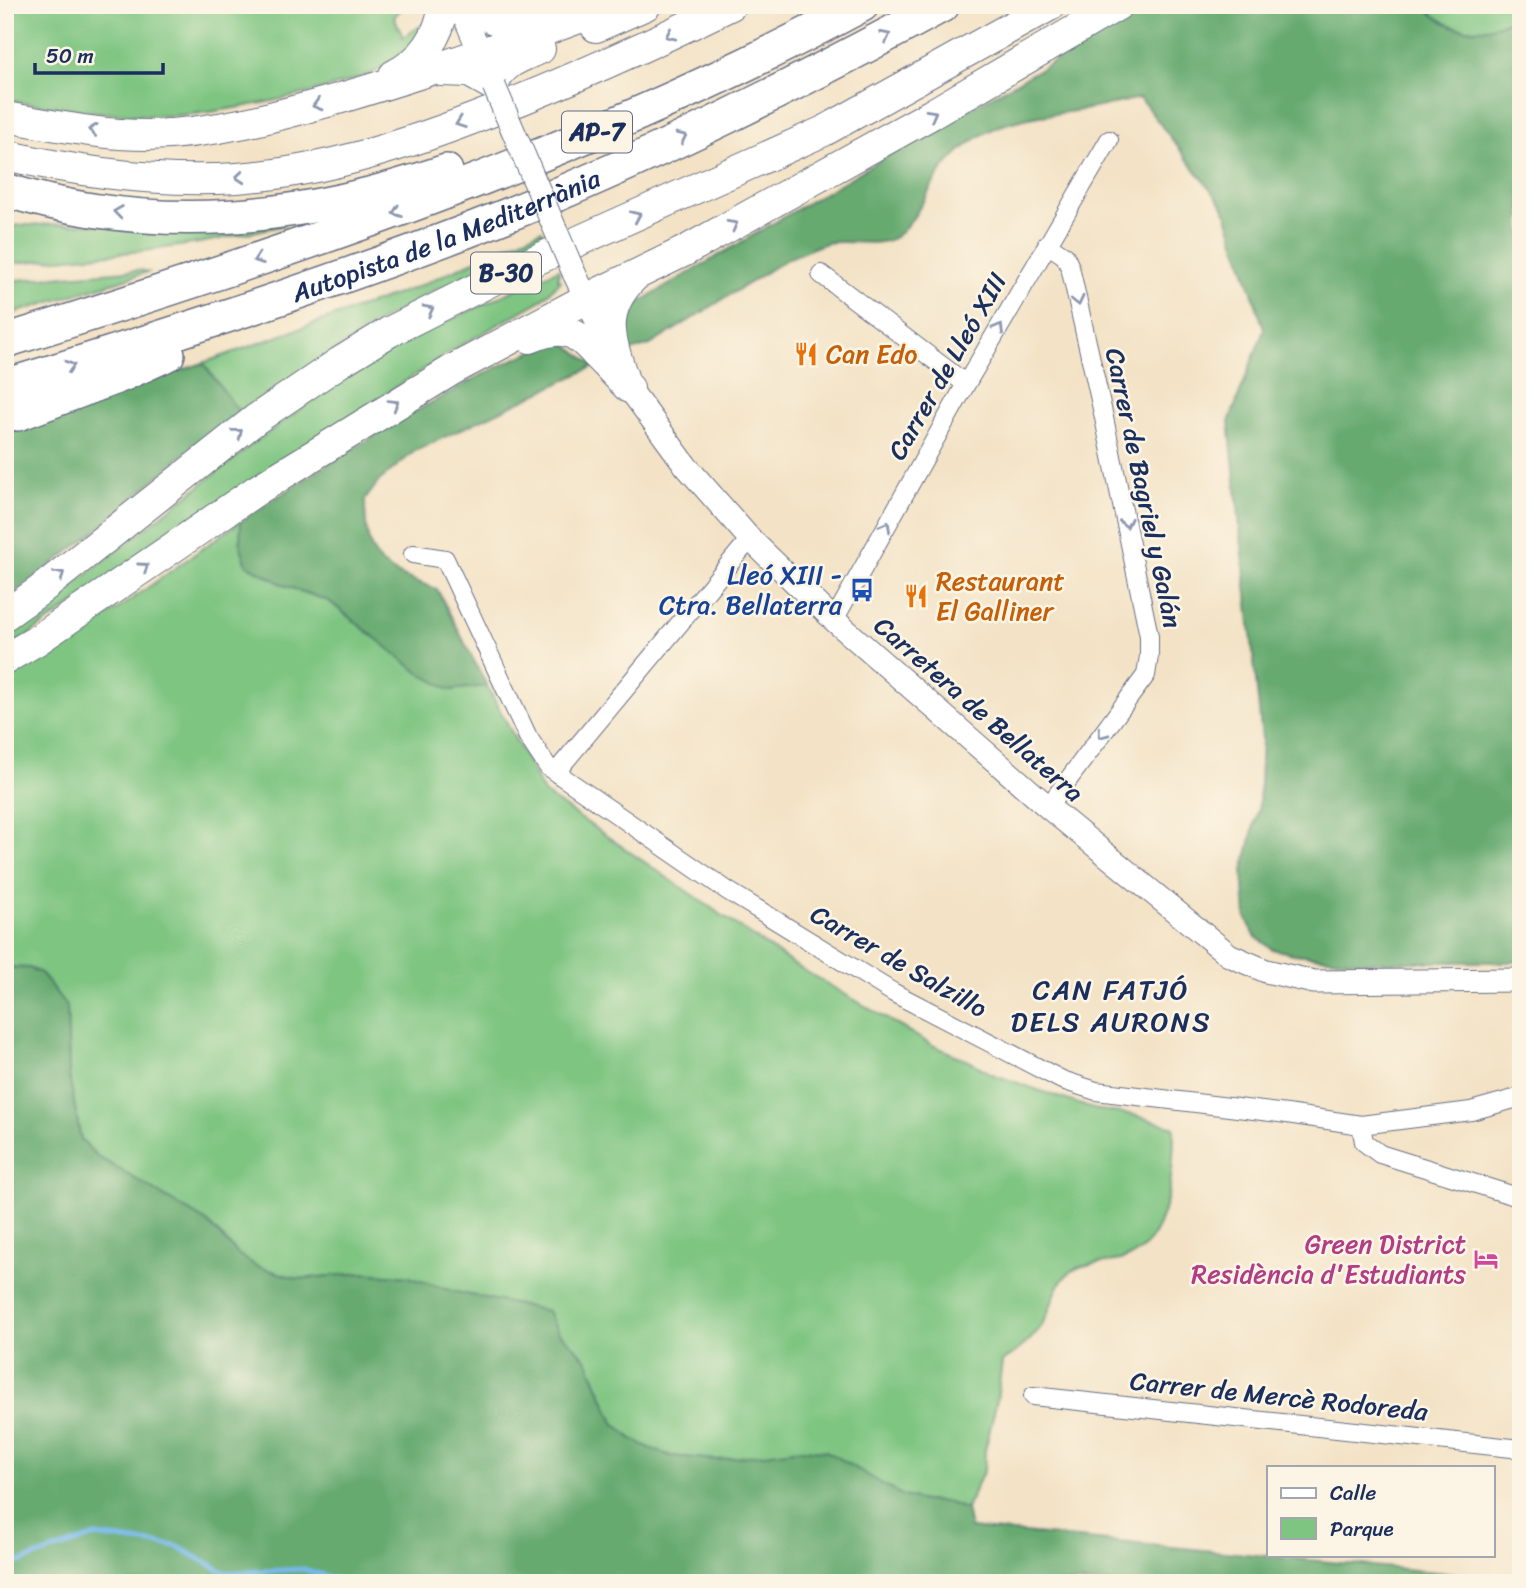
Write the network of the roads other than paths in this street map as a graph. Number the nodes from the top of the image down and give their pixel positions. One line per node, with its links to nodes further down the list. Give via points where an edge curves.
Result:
1 (444, 5): 16 (highway, via 433,42 423,56)
2 (460, 5): 13 (street, Carretera de Bellaterra)
3 (473, 5): 4 (highway, via 499,22 513,23)
4 (595, 5)
5 (614, 5): 13 (highway)
6 (646, 5): 15 (highway, via 513,61 499,72)
7 (731, 5): 19 (highway, one-way to 19, via 496,110 317,167 238,178 149,178)
8 (838, 5): 20 (highway, one-way to 20, via 477,160 324,205 228,218 150,217)
9 (862, 5): 25 (highway, Autopista de la Mediterrània / AP-7, one-way to 25, via 688,91 488,177 323,237)
10 (943, 5): 29 (highway, Autopista de la Mediterrània / AP-7, one-way to 10, via 508,215 623,165)
11 (1051, 5): 32 (highway, B-30, one-way to 11, via 256,419 389,332 507,272 824,131)
12 (1118, 5): 22 (highway, one-way to 12, via 932,114)
13 (480, 54): 14 (highway); 15 (street, Carretera de Bellaterra)
14 (428, 73): 15 (highway, via 469,72); 16 (highway)
15 (494, 86): 24 (street, Carretera de Bellaterra, bridge)
16 (358, 93): 17 (highway, one-way to 17, via 275,117 179,133 115,133)
17 (5, 117)
18 (1109, 140): 21 (street, Carrer de Lleó XIII)
19 (5, 155)
20 (5, 190)
21 (1047, 244): 28 (street, Carrer de Lleó XIII, one-way to 21); 36 (street, Carrer de Bagriel y Galán, one-way to 36, via 1065,256 1070,267 1149,636 1146,675)
22 (643, 272): 24 (highway, via 589,279); 27 (highway, via 617,298 610,318)
23 (821, 274): 28 (street)
24 (580, 286): 26 (highway, via 564,290); 27 (street, Carretera de Bellaterra)
25 (5, 341)
26 (452, 370): 27 (highway, via 544,332 563,330 587,343); 34 (highway, one-way to 26, via 257,490)
27 (626, 382): 30 (street, Carretera de Bellaterra, via 686,467)
28 (966, 384): 33 (street, Carrer de Lleó XIII, one-way to 28)
29 (11, 400)
30 (750, 539): 33 (street, Carretera de Bellaterra); 35 (street)
31 (413, 554): 35 (street, Carrer de Salzillo, via 445,558 528,737)
32 (5, 615)
33 (834, 620): 36 (street, Carretera de Bellaterra)
34 (5, 659)
35 (556, 772): 39 (street, Carrer de Salzillo, via 728,891 894,993 1062,1080 1096,1091)
36 (1048, 807): 37 (street, Carretera de Bellaterra, via 1229,955 1266,971 1314,982)
37 (1521, 980)
38 (1521, 1097): 39 (street, Carrer de Salzillo, via 1471,1111)
39 (1361, 1125): 40 (street, via 1364,1142 1380,1154)
40 (1521, 1198)
41 (1032, 1396): 42 (street, Carrer de Mercè Rodoreda)
42 (1521, 1449)

